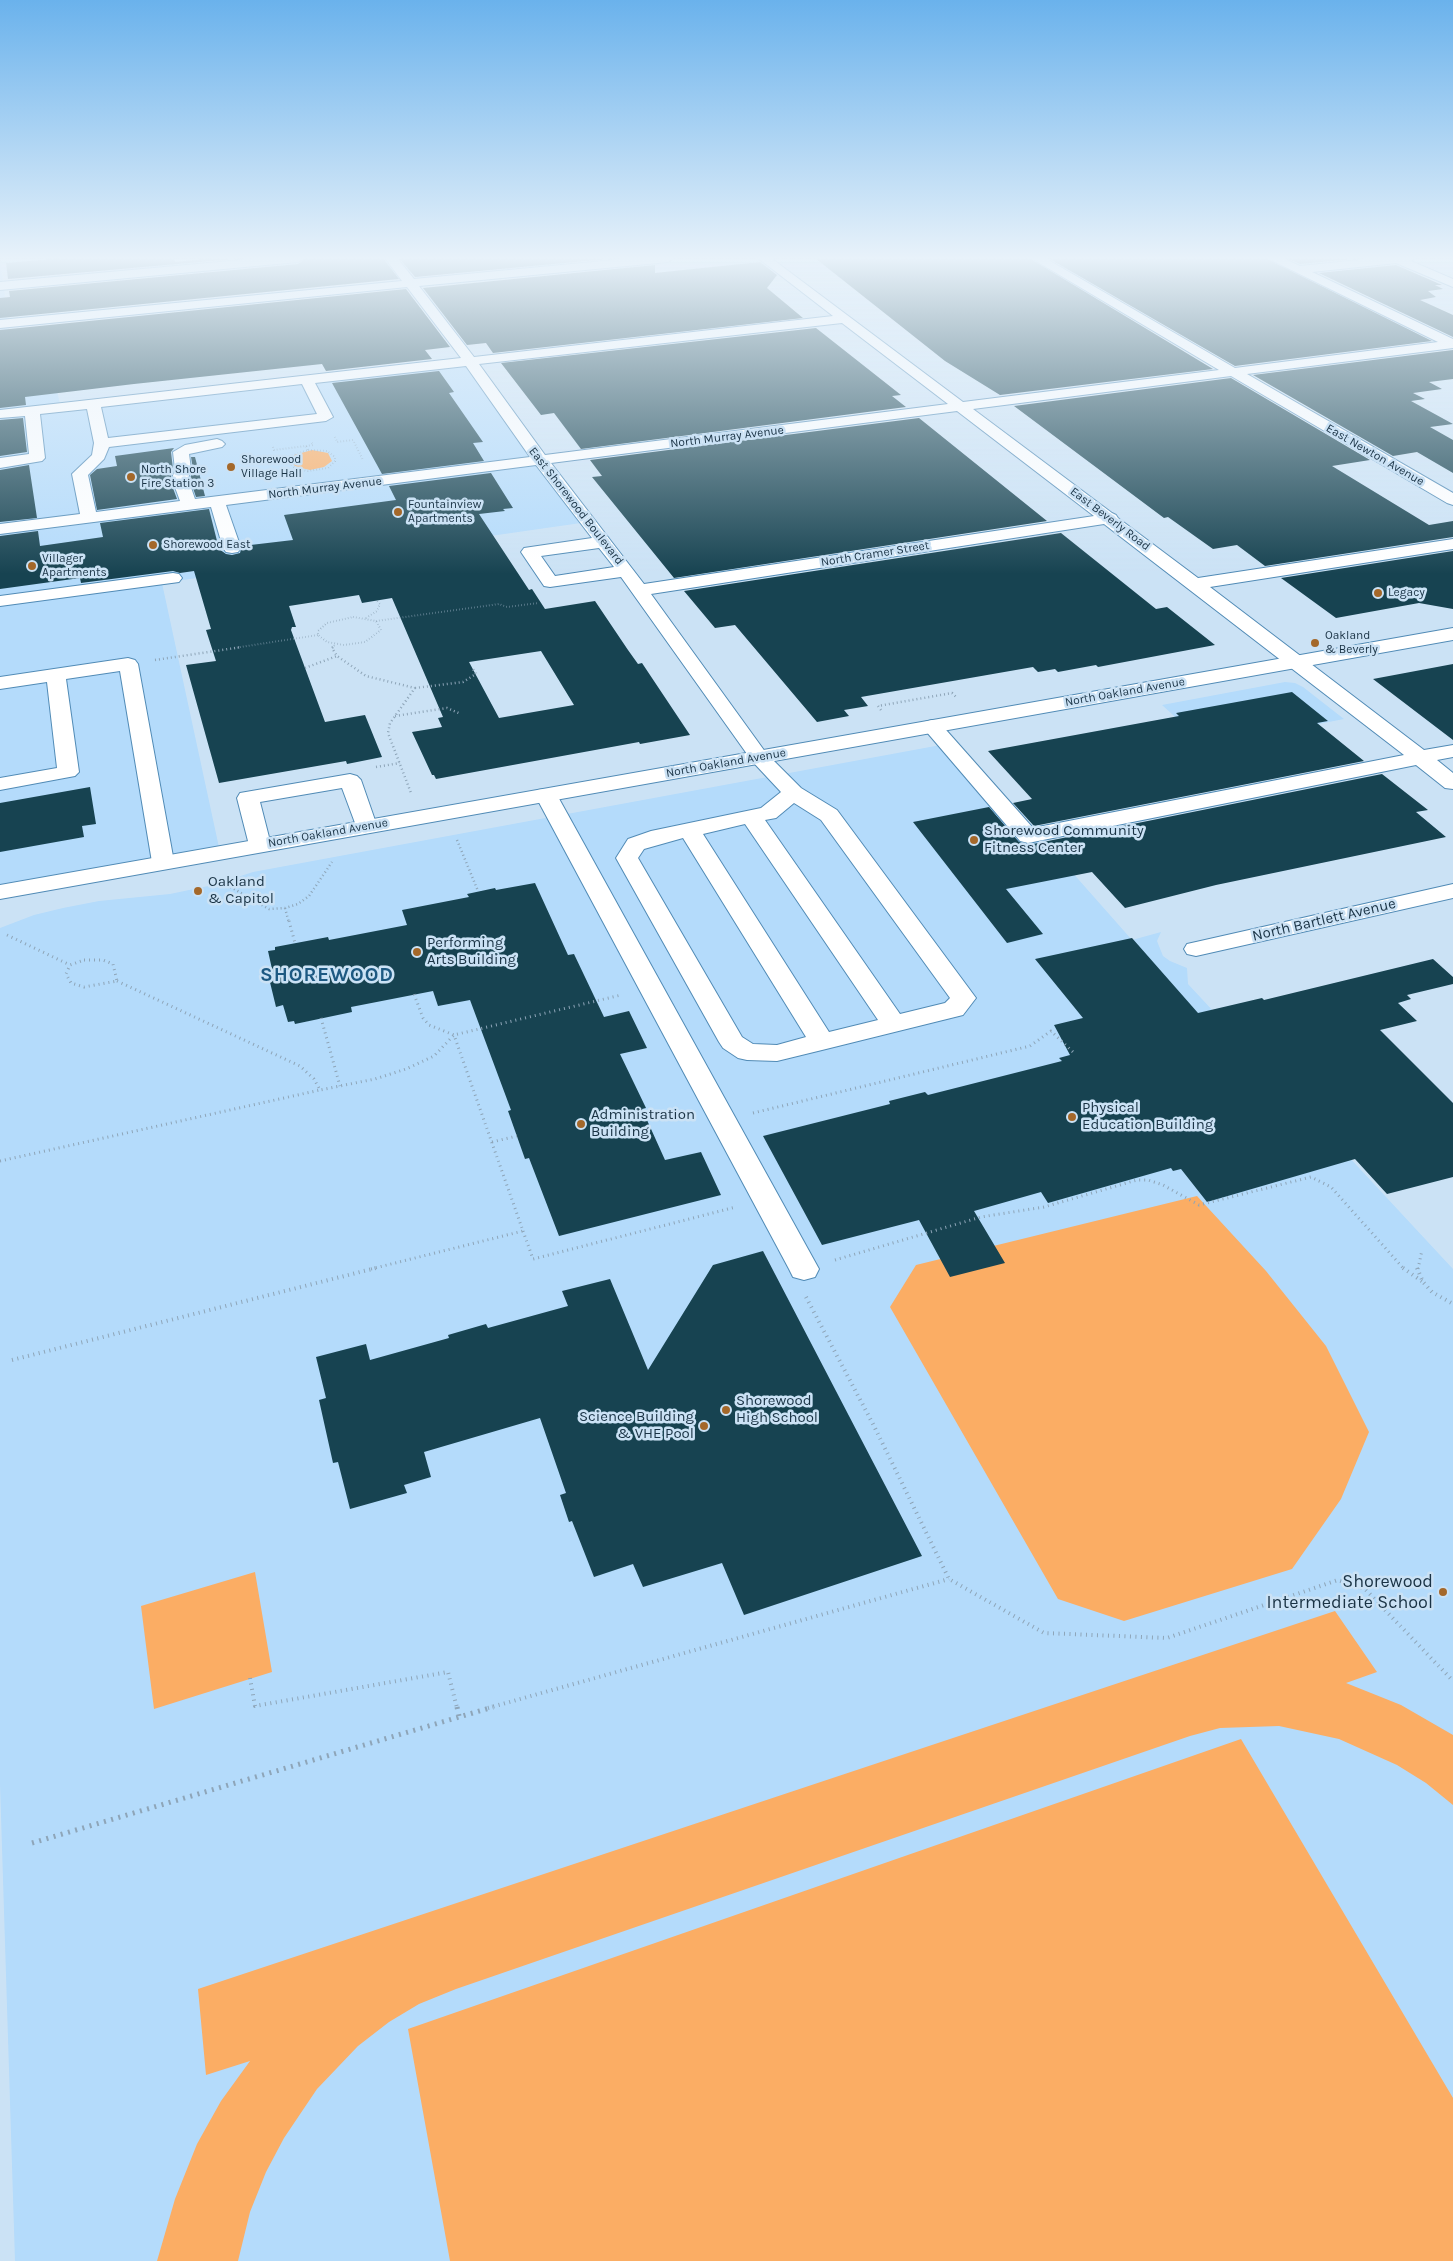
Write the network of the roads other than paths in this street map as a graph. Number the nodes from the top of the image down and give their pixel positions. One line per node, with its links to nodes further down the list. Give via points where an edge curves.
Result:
1 (447, 364): 7 (street)
2 (472, 364): 14 (street, East Shorewood Boulevard)
3 (902, 364): 9 (street, East Beverly Road)
4 (1217, 364): 6 (street, East Newton Avenue)
5 (1298, 364): 6 (street, North Murray Avenue)
6 (1231, 372): 9 (street, North Murray Avenue); 16 (street, East Newton Avenue)
7 (306, 379): 8 (street); 12 (street, via 326,417)
8 (93, 403): 10 (street); 13 (street)
9 (959, 406): 14 (street, North Murray Avenue); 20 (street, East Beverly Road)
10 (32, 410): 11 (street); 15 (street, via 38,458)
11 (0, 414)
12 (250, 426): 13 (street); 18 (street, via 256,440 190,448 181,452 183,469 180,479)
13 (102, 443): 19 (street, via 99,456 80,474)
14 (541, 461): 17 (street, North Murray Avenue); 22 (street, East Shorewood Boulevard)
15 (0, 462)
16 (1453, 500)
17 (217, 502): 18 (street, North Murray Avenue); 24 (street)
18 (189, 506): 19 (street, North Murray Avenue)
19 (89, 518): 21 (street, North Murray Avenue)
20 (1110, 518): 27 (street, East Beverly Road); 28 (street, North Cramer Street)
21 (0, 529)
22 (604, 542): 25 (street, East Shorewood Boulevard); 25 (street, via 530,552 550,582)
23 (1453, 544): 27 (street)
24 (232, 548)
25 (626, 571): 28 (street, East Shorewood Boulevard)
26 (173, 578): 29 (street)
27 (1196, 584): 31 (street, East Beverly Road)
28 (640, 590): 36 (street, East Shorewood Boulevard)
29 (0, 601)
30 (1453, 634): 31 (street, North Oakland Avenue)
31 (1298, 662): 34 (street, North Oakland Avenue); 37 (street, East Beverly Road)
32 (56, 675): 33 (street); 39 (street, via 68,772); 46 (street, via 128,664)
33 (0, 683)
34 (932, 726): 36 (street, North Oakland Avenue); 37 (street, via 1028,836)
35 (1453, 751): 37 (street)
36 (758, 757): 40 (street, East Shorewood Boulevard); 41 (street, North Oakland Avenue)
37 (1420, 758): 38 (street, East Beverly Road)
38 (1453, 783)
39 (0, 784)
40 (793, 793): 42 (street, via 768,813); 52 (street, East Shorewood Boulevard, via 829,815 963,998 954,1009)
41 (546, 795): 43 (street, North Oakland Avenue); 54 (street)
42 (752, 818): 44 (street); 52 (street)
43 (366, 826): 45 (street, North Oakland Avenue); 45 (street, via 350,780 248,798)
44 (690, 830): 53 (street); 53 (street, via 636,844 627,858 732,1042 747,1052 777,1053)
45 (260, 845): 46 (street, North Oakland Avenue)
46 (163, 862): 47 (street, North Oakland Avenue)
47 (46, 883): 49 (street, North Oakland Avenue); 50 (street)
48 (1453, 891): 51 (street, North Bartlett Avenue)
49 (0, 892)
50 (0, 912)
51 (1196, 949)
52 (894, 1024): 53 (street)
53 (822, 1042)
54 (804, 1269)

